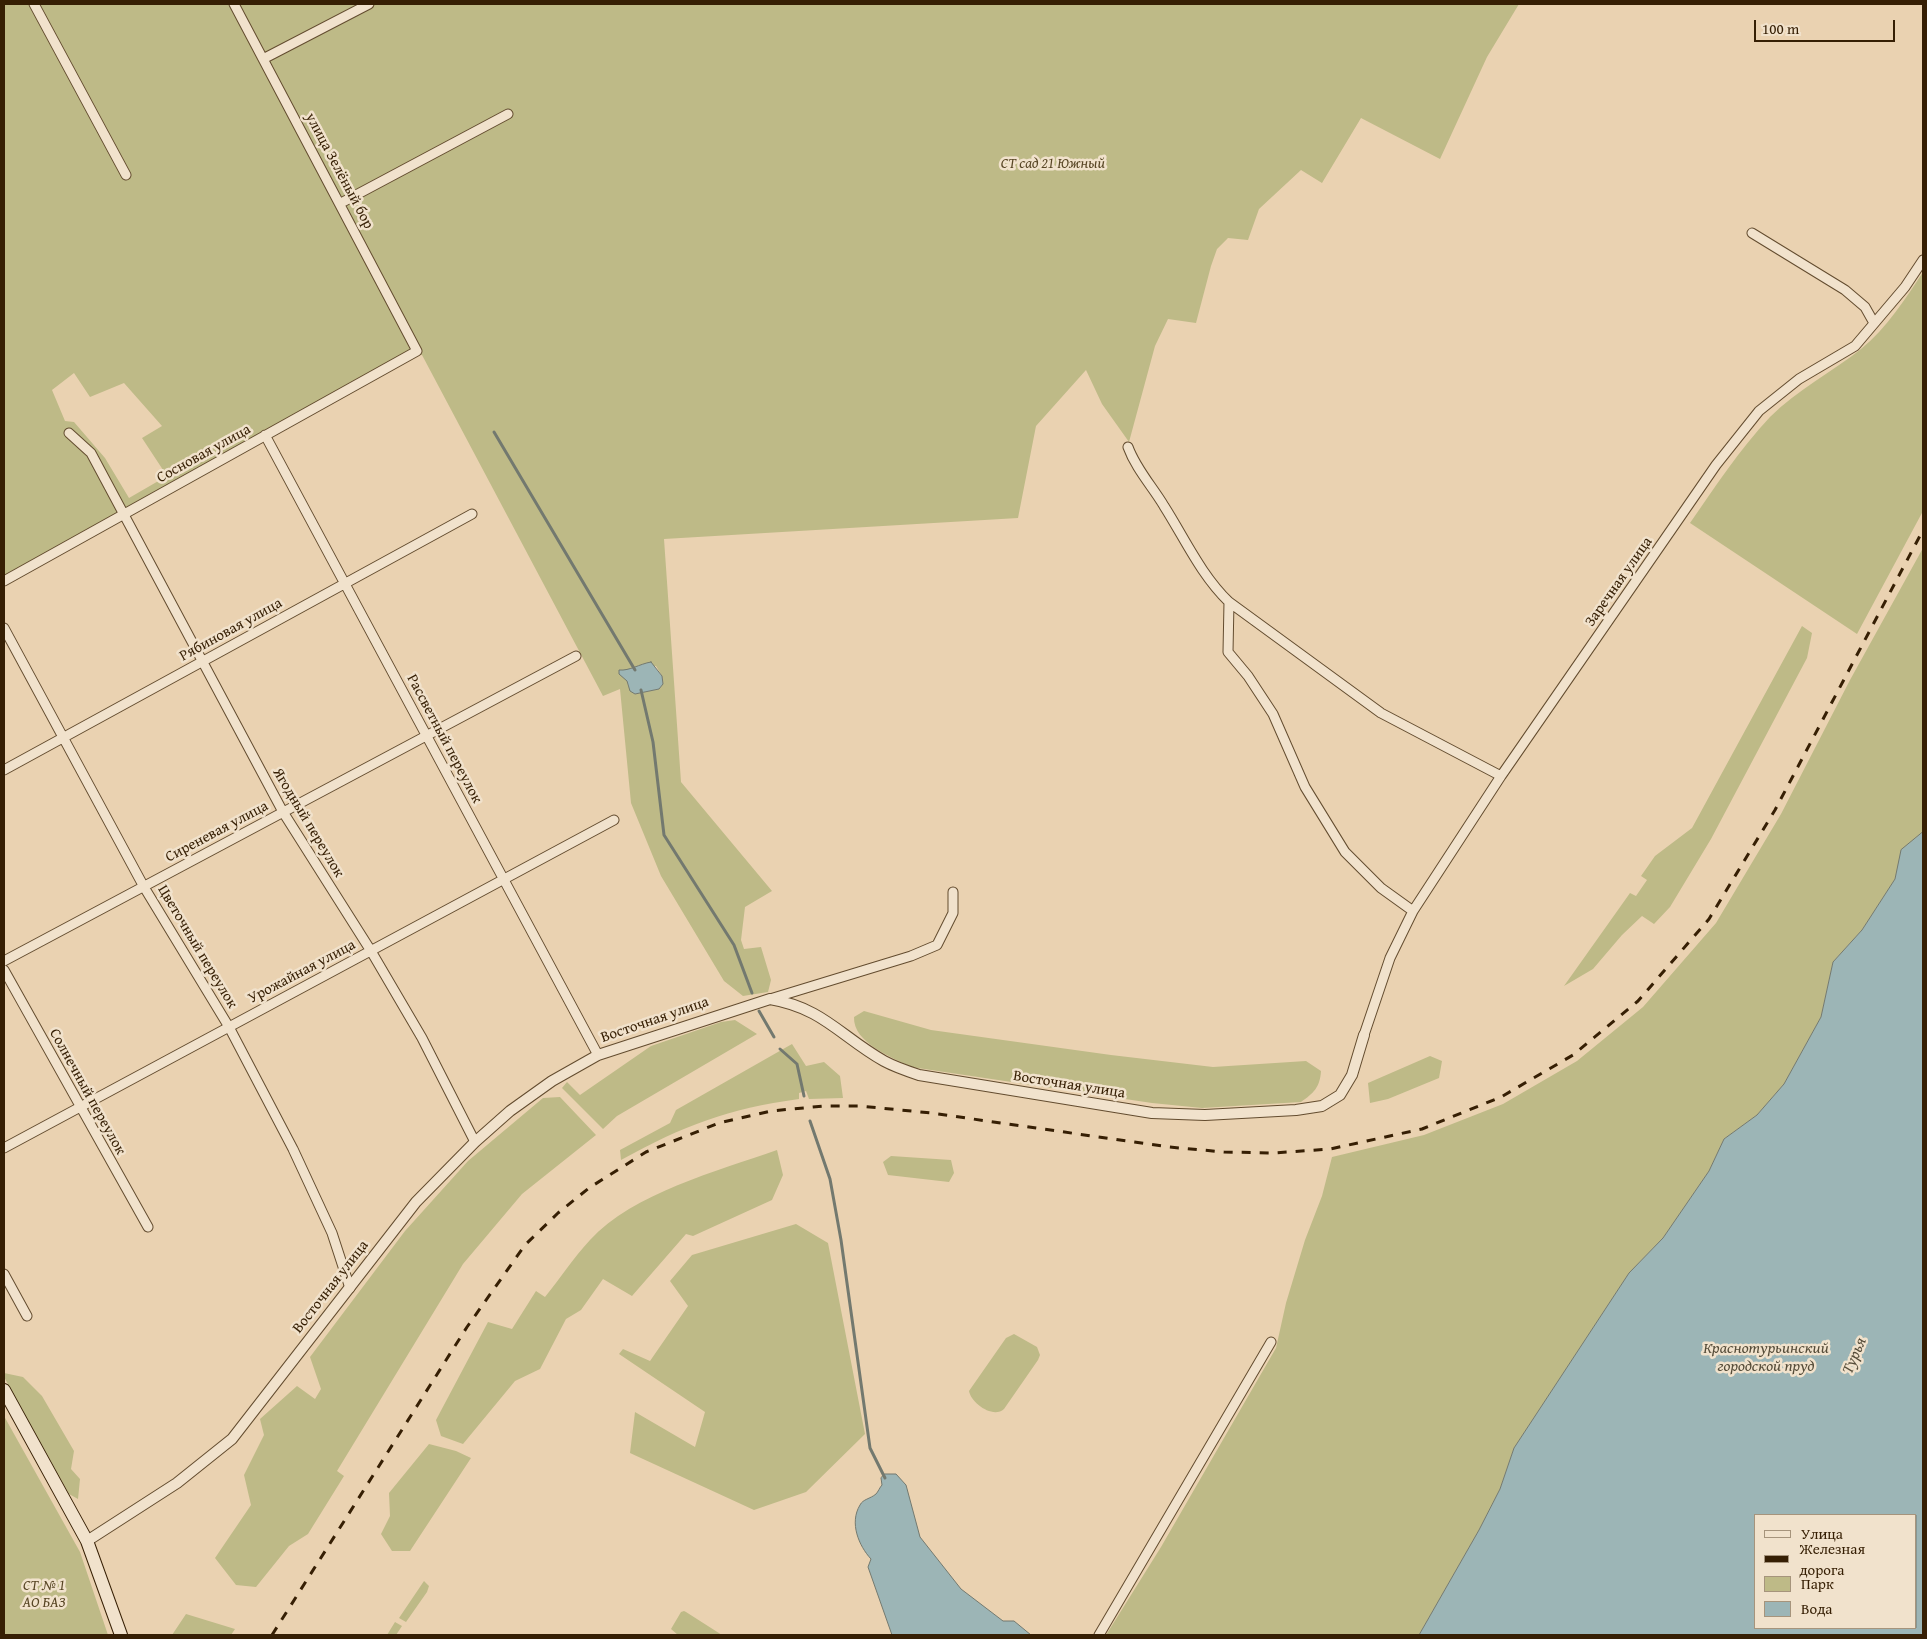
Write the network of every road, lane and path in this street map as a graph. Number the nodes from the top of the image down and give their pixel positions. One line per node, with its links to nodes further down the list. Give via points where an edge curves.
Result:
1 (34, 4): 6 (street)
2 (234, 4): 4 (street, улица Зелёный бор)
3 (369, 4): 4 (street)
4 (264, 59): 7 (street, улица Зелёный бор)
5 (508, 114): 7 (street)
6 (126, 176)
7 (341, 203): 11 (street, улица Зелёный бор)
8 (1752, 233): 10 (street, via 1844,290 1866,307)
9 (1923, 260): 10 (street, Заречная улица)
10 (1874, 323): 26 (street, Заречная улица, via 1855,346 1799,380 1759,411 1716,465)
11 (418, 351): 13 (street, Сосновая улица)
12 (69, 433): 15 (street, Ягодный переулок, via 91,453)
13 (265, 436): 15 (street, Сосновая улица); 18 (street, Рассветный переулок)
14 (1128, 447): 19 (street, via 1133,462 1158,496 1200,568)
15 (125, 514): 17 (street, Сосновая улица); 22 (street, Ягодный переулок)
16 (472, 514): 18 (street, Рябиновая улица)
17 (4, 581)
18 (345, 584): 22 (street, Рябиновая улица); 23 (street, Рассветный переулок)
19 (1229, 602): 26 (street, via 1381,712); 32 (street, via 1228,652 1273,714 1305,787 1345,852 1381,888)
20 (4, 628): 24 (street, Цветочный переулок)
21 (576, 656): 23 (street, Сиреневая улица)
22 (203, 661): 24 (street, Рябиновая улица); 27 (street, Ягодный переулок)
23 (426, 736): 27 (street, Сиреневая улица); 29 (street, Рассветный переулок)
24 (62, 738): 25 (street, Рябиновая улица); 30 (street, Цветочный переулок)
25 (4, 770)
26 (1501, 776): 32 (street, Заречная улица)
27 (283, 812): 30 (street, Сиреневая улица); 33 (street, Ягодный переулок)
28 (614, 820): 29 (street, Урожайная улица)
29 (504, 879): 33 (street, Урожайная улица); 39 (street, Рассветный переулок)
30 (144, 886): 34 (street, Сиреневая улица); 37 (street, Цветочный переулок)
31 (953, 892): 36 (street, via 953,913 937,945)
32 (1413, 911): 38 (street, Заречная улица, via 1390,958)
33 (371, 951): 37 (street, Урожайная улица); 41 (street, Ягодный переулок, via 422,1038)
34 (4, 962)
35 (4, 970): 40 (street, Солнечный переулок)
36 (770, 999): 38 (street, Восточная улица, via 812,1011 885,1062 920,1075 1152,1113 1205,1115 1322,1106 1340,1095 1352,1075); 39 (street, Восточная улица)
37 (229, 1027): 40 (street, Урожайная улица); 45 (street, Цветочный переулок, via 293,1149 324,1216)
38 (1364, 1035)
39 (598, 1055): 41 (street, Восточная улица, via 545,1086)
40 (79, 1108): 42 (street, Урожайная улица); 43 (street, Солнечный переулок)
41 (475, 1142): 45 (street, Восточная улица, via 416,1202)
42 (4, 1148)
43 (148, 1226)
44 (4, 1274): 46 (street)
45 (350, 1288): 49 (street, Восточная улица, via 232,1439 177,1484)
46 (27, 1316)
47 (1271, 1342): 51 (street)
48 (4, 1390): 49 (main road)
49 (87, 1541): 50 (main road)
50 (121, 1635)
51 (1099, 1635)

